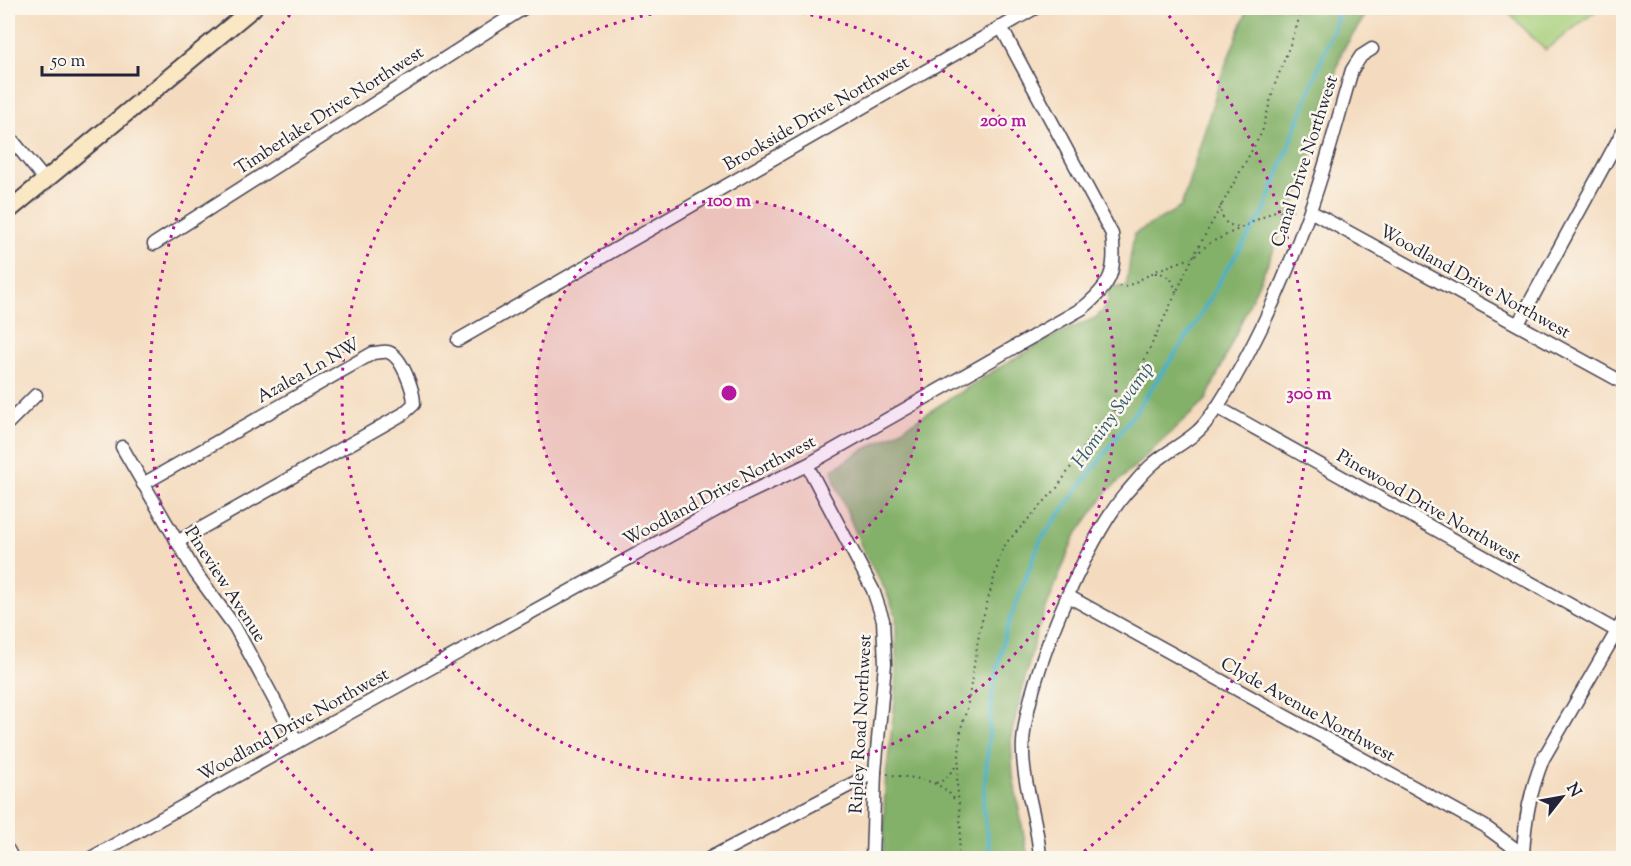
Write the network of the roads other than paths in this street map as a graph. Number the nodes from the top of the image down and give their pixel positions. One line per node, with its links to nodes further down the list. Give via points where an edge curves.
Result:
1 (254, 8): 8 (main road)
2 (524, 8): 11 (street, Timberlake Drive Northwest)
3 (1035, 8): 4 (street, Brookside Drive Northwest)
4 (1001, 27): 13 (street, Brookside Drive Northwest); 19 (street, Woodland Drive Northwest, via 1109,228 1114,262 1107,286 1083,308)
5 (1372, 49): 9 (street, Canal Drive Northwest, via 1361,56 1352,70)
6 (1623, 129): 12 (street)
7 (8, 135): 8 (street)
8 (45, 180): 10 (main road)
9 (1310, 211): 12 (street, Woodland Drive Northwest); 16 (street, Canal Drive Northwest, via 1264,321)
10 (8, 212)
11 (154, 244)
12 (1518, 324): 14 (street, Woodland Drive Northwest)
13 (459, 340)
14 (1623, 383)
15 (36, 395): 17 (street)
16 (1217, 407): 22 (street, Canal Drive Northwest, via 1199,431 1153,463 1125,495 1099,533); 24 (street, Pinewood Drive Northwest)
17 (8, 423)
18 (122, 447): 20 (street, Pineview Avenue)
19 (807, 465): 25 (street, Woodland Drive Northwest, via 738,498); 26 (street, Ripley Road Northwest, via 873,590 883,620 885,664)
20 (143, 484): 21 (street, Pineview Avenue); 21 (street, Azalea Ln NW, via 373,353 388,352 396,357 414,391 414,404 403,414)
21 (177, 542): 25 (street, Pineview Avenue, via 235,627)
22 (1068, 596): 28 (street, Clyde Avenue Northwest, via 1484,826); 33 (street, Canal Drive Northwest, via 1038,676 1023,742 1026,787)
23 (1623, 619): 24 (street)
24 (1620, 633): 28 (street, via 1543,759 1526,811)
25 (297, 742): 30 (street, Woodland Drive Northwest)
26 (875, 772): 31 (street); 32 (street, Ripley Road Northwest)
27 (8, 850): 29 (street)
28 (1526, 856)
29 (12, 858)
30 (91, 858)
31 (710, 858)
32 (872, 858)
33 (1040, 858)

